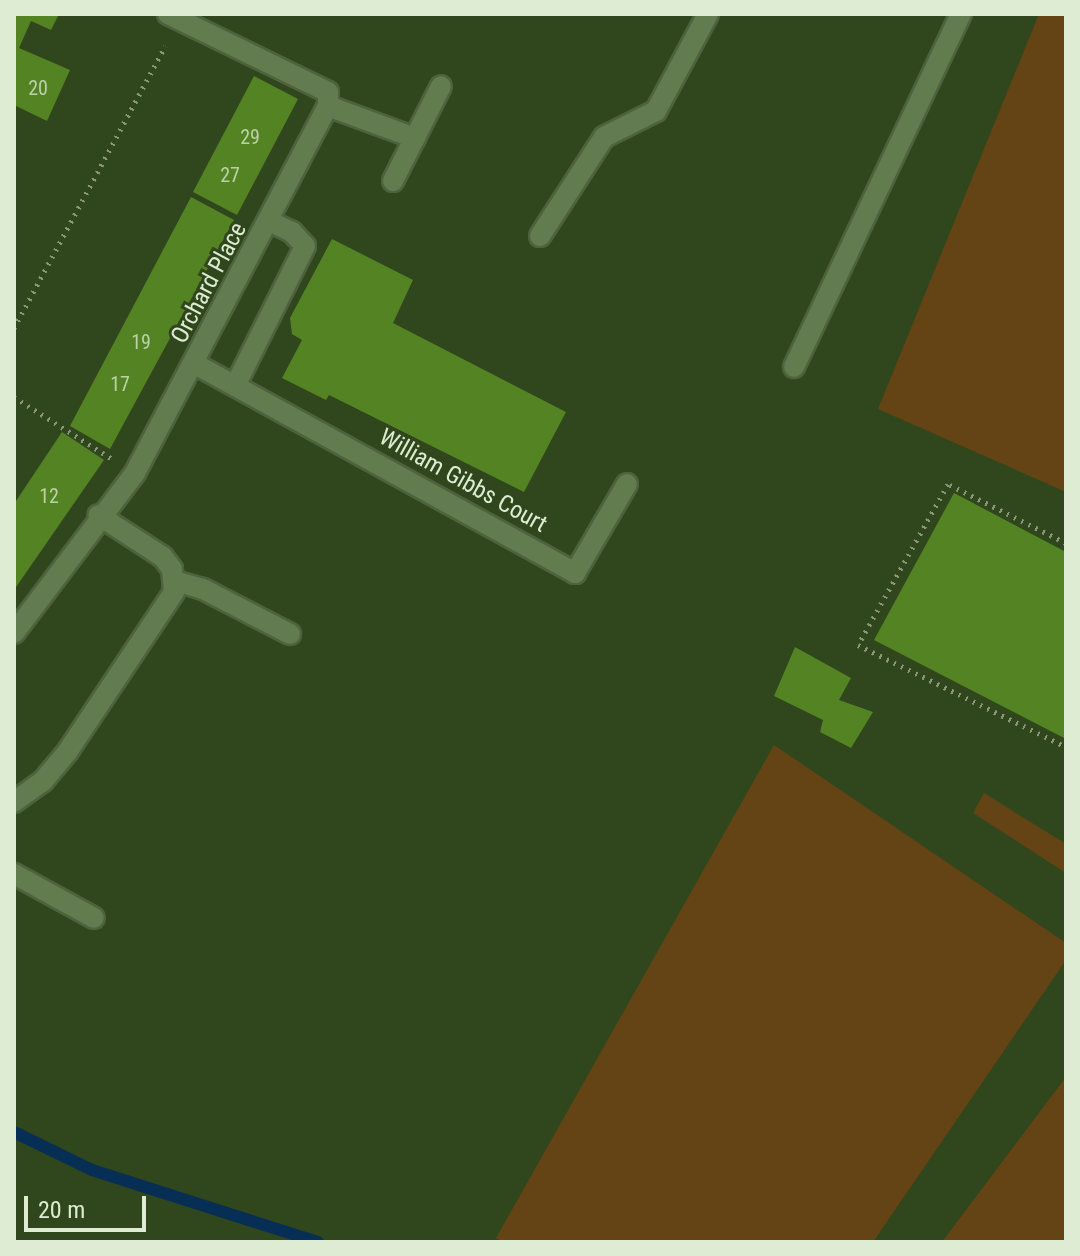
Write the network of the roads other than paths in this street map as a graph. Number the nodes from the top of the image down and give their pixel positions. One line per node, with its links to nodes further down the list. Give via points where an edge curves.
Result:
1 (708, 14): 9 (street, via 656,111 604,137)
2 (961, 14): 11 (street)
3 (174, 17): 5 (street, via 328,92)
4 (441, 86): 6 (street)
5 (328, 106): 6 (street); 8 (street, Orchard Place)
6 (415, 138): 7 (street)
7 (393, 181)
8 (271, 222): 10 (street, Orchard Place); 12 (street, via 305,246)
9 (540, 236)
10 (195, 364): 12 (street, William Gibbs Court); 14 (street, Orchard Place, via 135,473)
11 (794, 367)
12 (236, 384): 13 (street, William Gibbs Court, via 575,573)
13 (627, 484)
14 (98, 515): 15 (street, via 163,557); 16 (street, Orchard Place)
15 (175, 581): 17 (street, via 203,589); 18 (street, via 168,606 68,751 31,793)
16 (14, 633)
17 (290, 634)
18 (14, 802)
19 (14, 874): 20 (street)
20 (94, 918)

